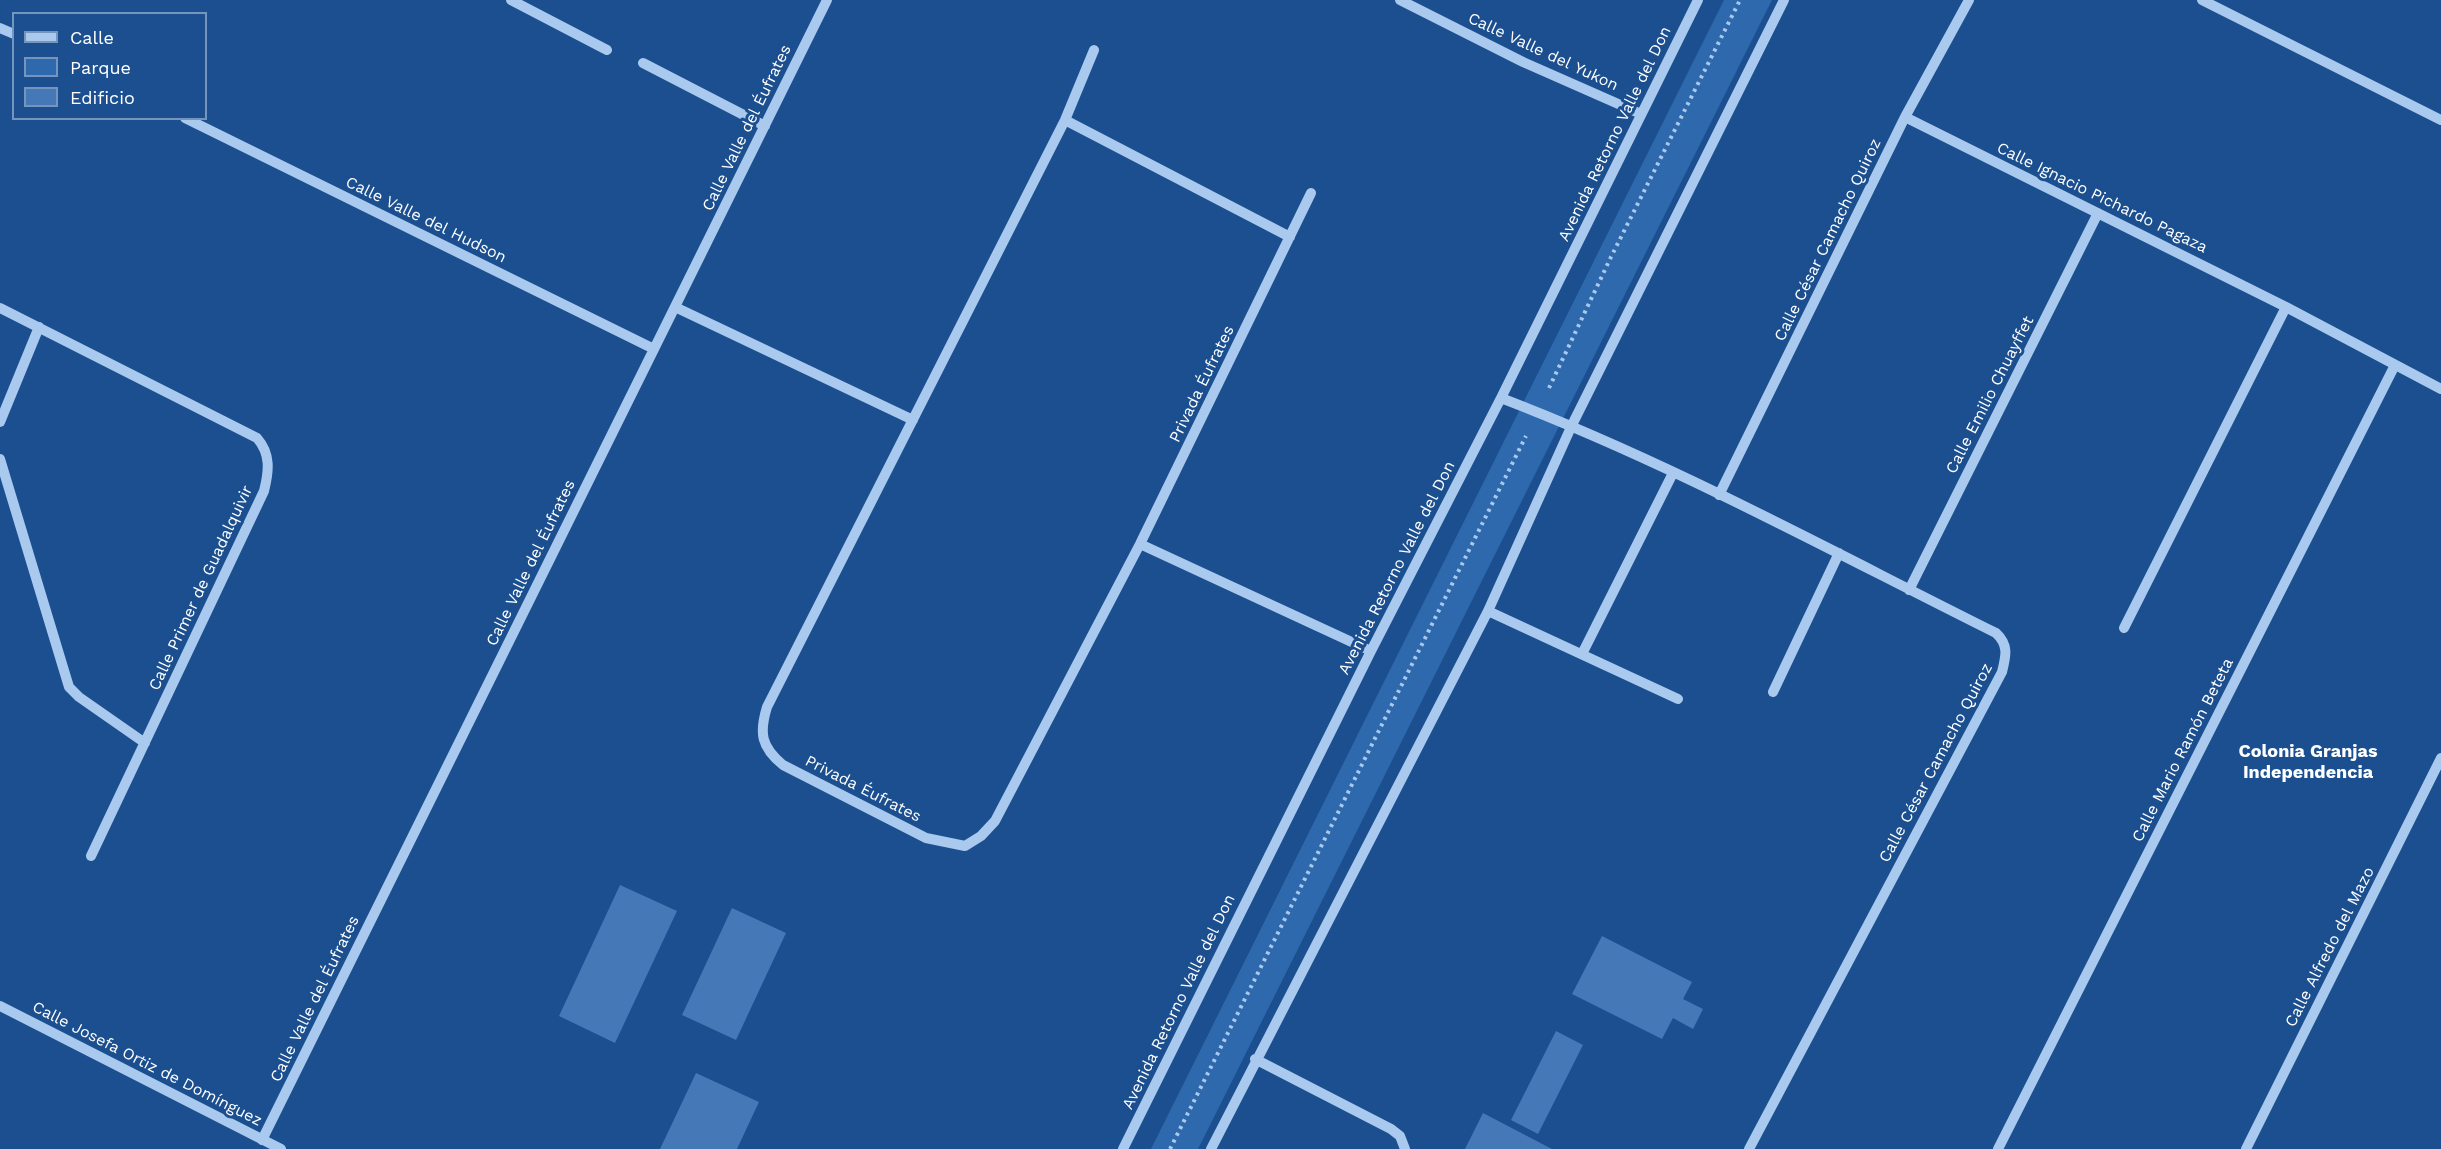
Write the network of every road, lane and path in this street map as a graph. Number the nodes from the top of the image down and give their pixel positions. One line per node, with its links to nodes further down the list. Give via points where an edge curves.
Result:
1 (511, 0): 9 (street)
2 (827, 0): 17 (street, Calle Valle del Éufrates)
3 (1400, 0): 12 (street, Calle Valle del Yukon, via 1523,62)
4 (1698, 0): 12 (street, Avenida Retorno Valle del Don)
5 (1740, 0): 29 (path)
6 (1784, 0): 32 (street)
7 (1969, 0): 13 (street, Calle César Camacho Quiroz)
8 (2202, 0): 16 (street)
9 (607, 50)
10 (1094, 50): 15 (street, Privada Éufrates)
11 (643, 63): 17 (street)
12 (1641, 114): 28 (street, Avenida Retorno Valle del Don)
13 (1905, 117): 19 (street, Calle Ignacio Pichardo Pagaza); 35 (street, Calle César Camacho Quiroz)
14 (189, 120): 25 (street, Calle Valle del Hudson)
15 (1065, 120): 20 (street); 30 (street, Privada Éufrates)
16 (2441, 120)
17 (765, 126): 21 (street, Calle Valle del Éufrates)
18 (1311, 193): 20 (street, Privada Éufrates)
19 (2098, 213): 22 (street, Calle Ignacio Pichardo Pagaza); 38 (street, Calle Emilio Chuayffet)
20 (1290, 237): 36 (street, Privada Éufrates)
21 (675, 307): 25 (street, Calle Valle del Éufrates); 30 (street)
22 (2286, 307): 26 (street, Calle Ignacio Pichardo Pagaza); 40 (street)
23 (0, 308): 24 (street, Calle Primer de Guadalquivir)
24 (39, 327): 31 (street); 45 (street, Calle Primer de Guadalquivir, via 257,438 268,458 264,491)
25 (654, 349): 50 (street, Calle Valle del Éufrates)
26 (2395, 365): 27 (street, Calle Ignacio Pichardo Pagaza); 57 (street, Calle Mario Ramón Beteta)
27 (2441, 389)
28 (1501, 398): 29 (street, Calle César Camacho Quiroz); 41 (street, Avenida Retorno Valle del Don)
29 (1538, 412): 32 (street, Calle César Camacho Quiroz); 53 (path)
30 (913, 420): 36 (street, Privada Éufrates, via 767,707 763,740 770,754 783,765 926,838 965,846 995,821)
31 (0, 422)
32 (1572, 425): 34 (street, Calle César Camacho Quiroz); 39 (street)
33 (0, 459): 45 (street, via 69,687)
34 (1673, 474): 35 (street, Calle César Camacho Quiroz); 42 (street)
35 (1719, 495): 37 (street, Calle César Camacho Quiroz)
36 (1140, 544): 41 (street)
37 (1839, 553): 38 (street, Calle César Camacho Quiroz); 43 (street)
38 (1909, 590): 56 (street, Calle César Camacho Quiroz, via 1996,633 2007,649 2002,672)
39 (1488, 611): 42 (street); 49 (street)
40 (2124, 628)
41 (1371, 651): 52 (street, Avenida Retorno Valle del Don)
42 (1582, 654): 44 (street)
43 (1773, 692)
44 (1678, 699)
45 (145, 743): 47 (street, Calle Primer de Guadalquivir)
46 (2441, 758): 58 (street, Calle Alfredo del Mazo)
47 (91, 856)
48 (0, 1006): 50 (street, Calle Josefa Ortiz de Domínguez)
49 (1256, 1059): 54 (street); 55 (street, via 1391,1129 1400,1136)
50 (262, 1140): 51 (street, Calle Josefa Ortiz de Domínguez)
51 (281, 1149)
52 (1123, 1149)
53 (1170, 1149)
54 (1210, 1149)
55 (1405, 1149)
56 (1749, 1149)
57 (1998, 1149)
58 (2246, 1149)

